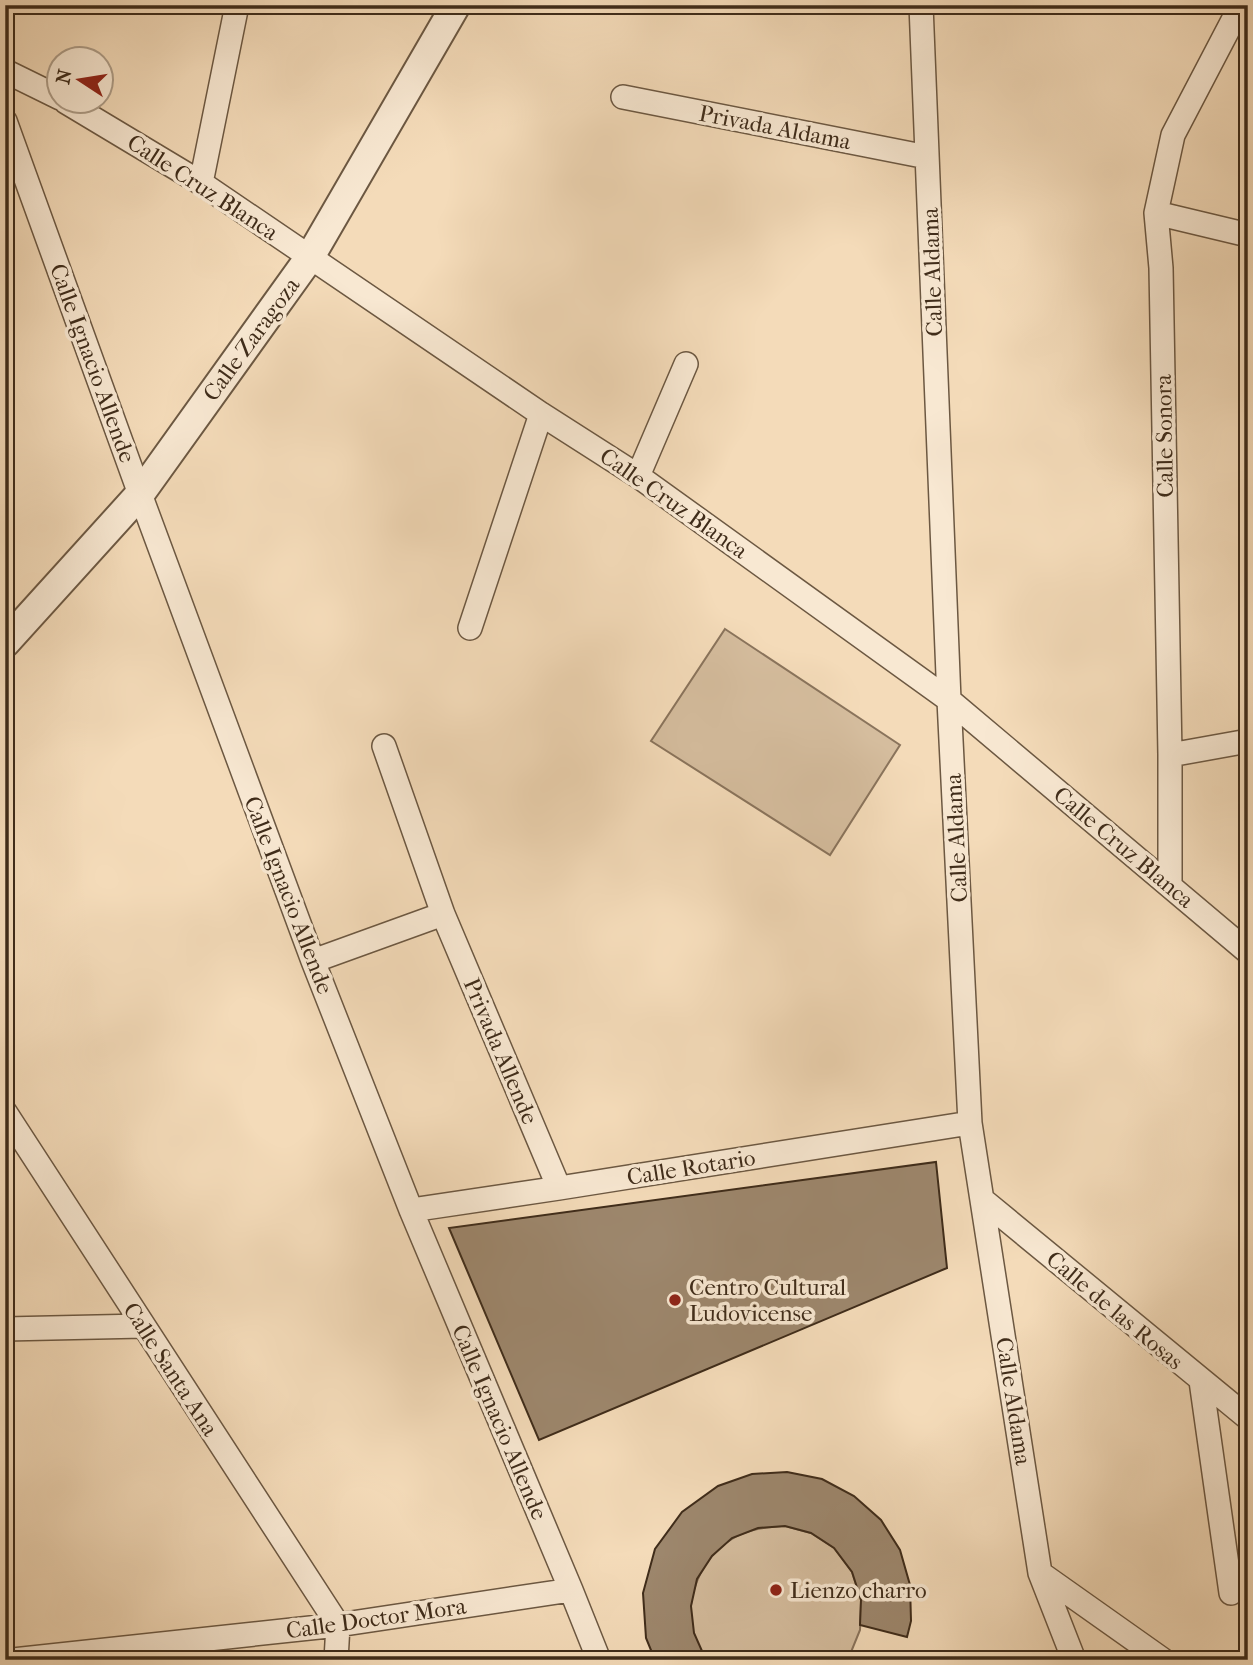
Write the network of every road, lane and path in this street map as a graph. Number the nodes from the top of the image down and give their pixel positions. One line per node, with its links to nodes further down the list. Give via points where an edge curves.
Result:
1 (237, 5): 11 (street)
2 (456, 5): 14 (street, Calle Zaragoza)
3 (922, 5): 10 (street, Calle Aldama)
4 (1241, 5): 12 (street, Calle Sonora, via 1173,135)
5 (5, 71): 6 (street)
6 (46, 91)
7 (623, 97): 10 (street, Privada Aldama)
8 (89, 116): 11 (street, Calle Cruz Blanca)
9 (5, 121): 18 (street, Calle Ignacio Allende)
10 (927, 157): 21 (street, Calle Aldama)
11 (201, 183): 14 (street, Calle Cruz Blanca)
12 (1156, 213): 13 (street); 24 (street, Calle Sonora, via 1161,268)
13 (1248, 235)
14 (310, 257): 16 (street, Calle Cruz Blanca); 18 (street, Calle Zaragoza)
15 (687, 364): 17 (street)
16 (541, 414): 17 (street, Calle Cruz Blanca); 19 (street)
17 (638, 476): 21 (street, Calle Cruz Blanca)
18 (140, 494): 20 (street, Calle Zaragoza); 28 (street, Calle Ignacio Allende)
19 (470, 628)
20 (5, 643)
21 (949, 700): 25 (street, Calle Cruz Blanca); 30 (street, Calle Aldama)
22 (1248, 741): 24 (street)
23 (384, 746): 26 (street, Privada Allende)
24 (1170, 755): 25 (street, Calle Sonora)
25 (1170, 885): 27 (street, Calle Cruz Blanca)
26 (443, 914): 28 (street); 31 (street, Privada Allende)
27 (1248, 952)
28 (313, 961): 33 (street, Calle Ignacio Allende)
29 (5, 1112): 34 (street, Calle Santa Ana)
30 (970, 1123): 31 (street, Calle Rotario); 32 (street, Calle Aldama)
31 (559, 1188): 33 (street, Calle Rotario)
32 (984, 1201): 36 (street, Calle de las Rosas); 38 (street, Calle Aldama)
33 (411, 1210): 39 (street, Calle Ignacio Allende)
34 (143, 1326): 35 (street); 41 (street, Calle Santa Ana)
35 (5, 1329)
36 (1200, 1381): 37 (street, Calle de las Rosas); 40 (street)
37 (1248, 1418)
38 (1040, 1573): 45 (street, Calle Aldama); 46 (street)
39 (571, 1590): 41 (street, Calle Doctor Mora); 44 (street, Calle Ignacio Allende)
40 (1231, 1593)
41 (338, 1625): 42 (street, Calle Doctor Mora); 43 (street)
42 (13, 1660)
43 (336, 1660)
44 (599, 1660)
45 (1074, 1660)
46 (1163, 1660)

